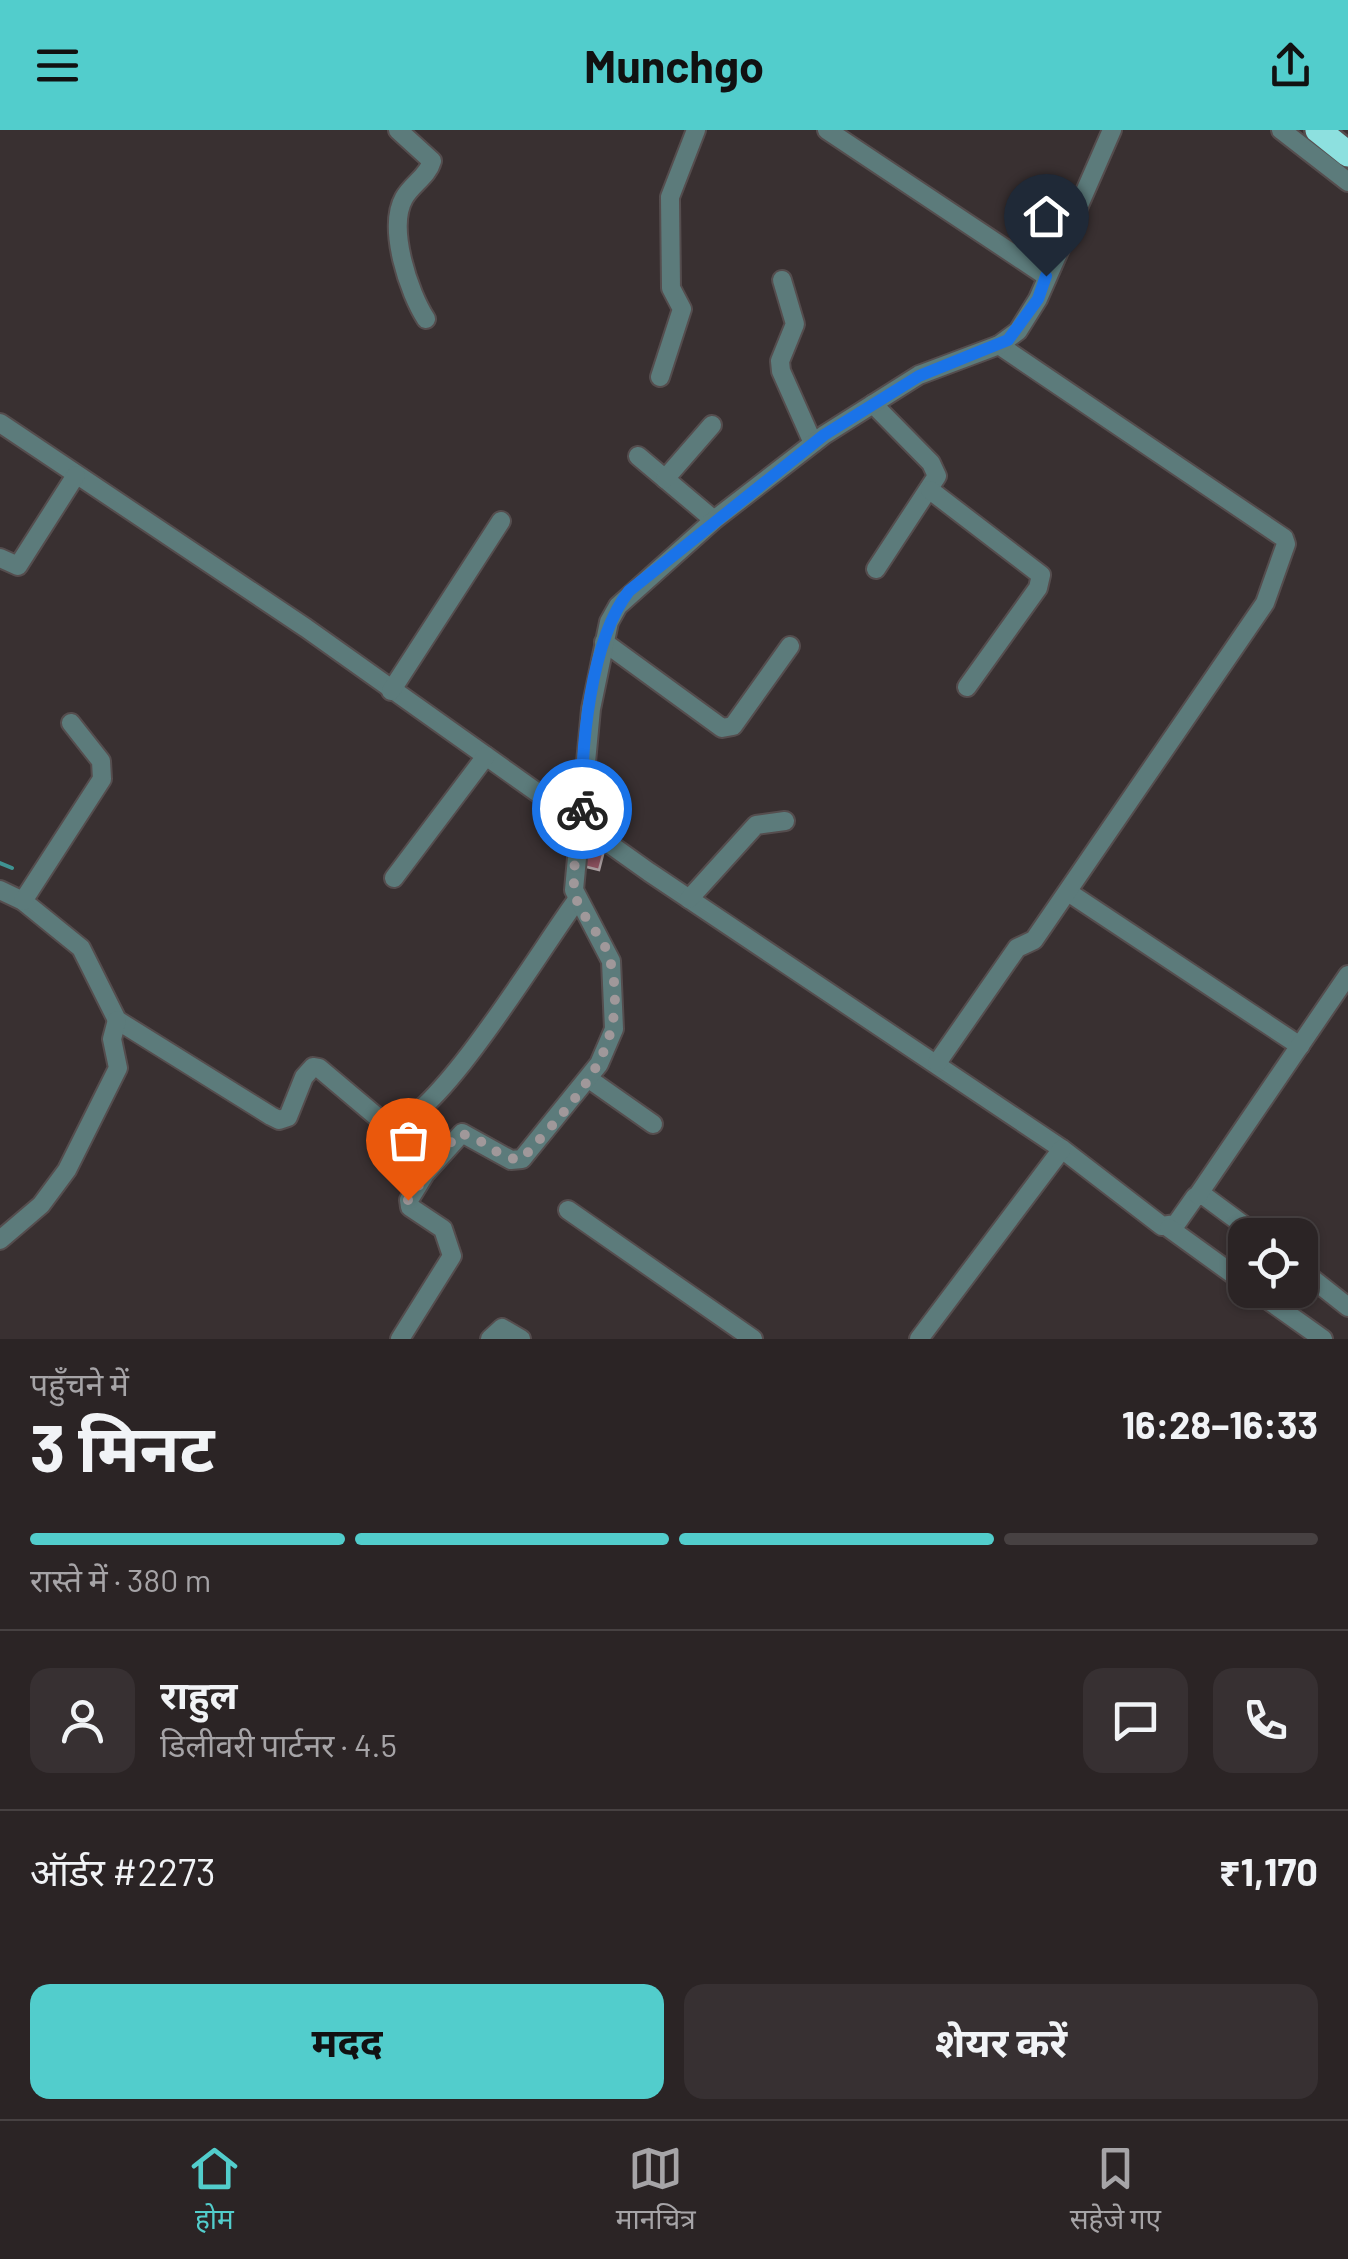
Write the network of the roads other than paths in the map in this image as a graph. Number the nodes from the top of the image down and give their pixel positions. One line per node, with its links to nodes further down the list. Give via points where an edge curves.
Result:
1 (398, 130): 11 (street, via 432,160 400,214 406,277)
2 (696, 130): 13 (street, via 670,197 671,288 682,309)
3 (827, 130): 9 (street)
4 (1112, 130): 9 (street)
5 (1281, 130): 8 (street)
6 (1318, 130): 7 (highway)
7 (1348, 154)
8 (1348, 182)
9 (1046, 276): 12 (street, via 1018,331)
10 (782, 280): 17 (street, via 795,324 781,372)
11 (426, 320)
12 (1000, 345): 14 (street, via 919,376); 36 (street, via 1286,544 1264,603)
13 (660, 377)
14 (872, 404): 17 (street); 21 (street, via 931,463 937,476)
15 (0, 424): 19 (street)
16 (712, 424): 20 (street)
17 (813, 443): 22 (street)
18 (638, 456): 20 (street)
19 (76, 475): 24 (street, via 18,566); 29 (street)
20 (666, 479): 22 (street)
21 (930, 490): 25 (street); 28 (street, via 1040,576)
22 (714, 520): 26 (street, via 629,591 608,622)
23 (501, 521): 29 (street)
24 (0, 558)
25 (876, 569)
26 (604, 642): 27 (street, via 722,728 733,726); 32 (street)
27 (790, 646)
28 (967, 687)
29 (392, 691): 31 (street)
30 (71, 722): 39 (street, via 101,761 102,779)
31 (486, 756): 32 (street); 34 (street)
32 (582, 821): 37 (street); 38 (street)
33 (785, 822): 37 (street, via 756,825)
34 (394, 878)
35 (0, 890): 39 (street)
36 (1068, 892): 42 (street); 43 (street, via 1032,943 1017,948)
37 (688, 899): 43 (street)
38 (577, 900): 41 (street, via 492,1024 402,1126 382,1124 328,1071 313,1067 288,1117 279,1120); 44 (street, via 611,962 616,1015 609,1045)
39 (23, 901): 41 (street, via 81,948)
40 (1348, 975): 42 (street)
41 (117, 1020): 51 (street, via 112,1039 118,1068 67,1170 41,1205)
42 (1300, 1046): 47 (street)
43 (937, 1064): 46 (street)
44 (589, 1078): 45 (street); 56 (street, via 522,1159 462,1133 425,1174 410,1207 442,1229 452,1256)
45 (653, 1124)
46 (1062, 1148): 50 (street); 60 (street)
47 (1198, 1195): 49 (street); 50 (street)
48 (568, 1210): 59 (street)
49 (1236, 1218)
50 (1170, 1228): 52 (street)
51 (0, 1240)
52 (1228, 1271)
53 (1318, 1283): 54 (street)
54 (1348, 1307)
55 (1279, 1308): 61 (street)
56 (400, 1339)
57 (490, 1339): 58 (street, via 502,1328)
58 (521, 1339)
59 (754, 1339)
60 (919, 1339)
61 (1323, 1339)

